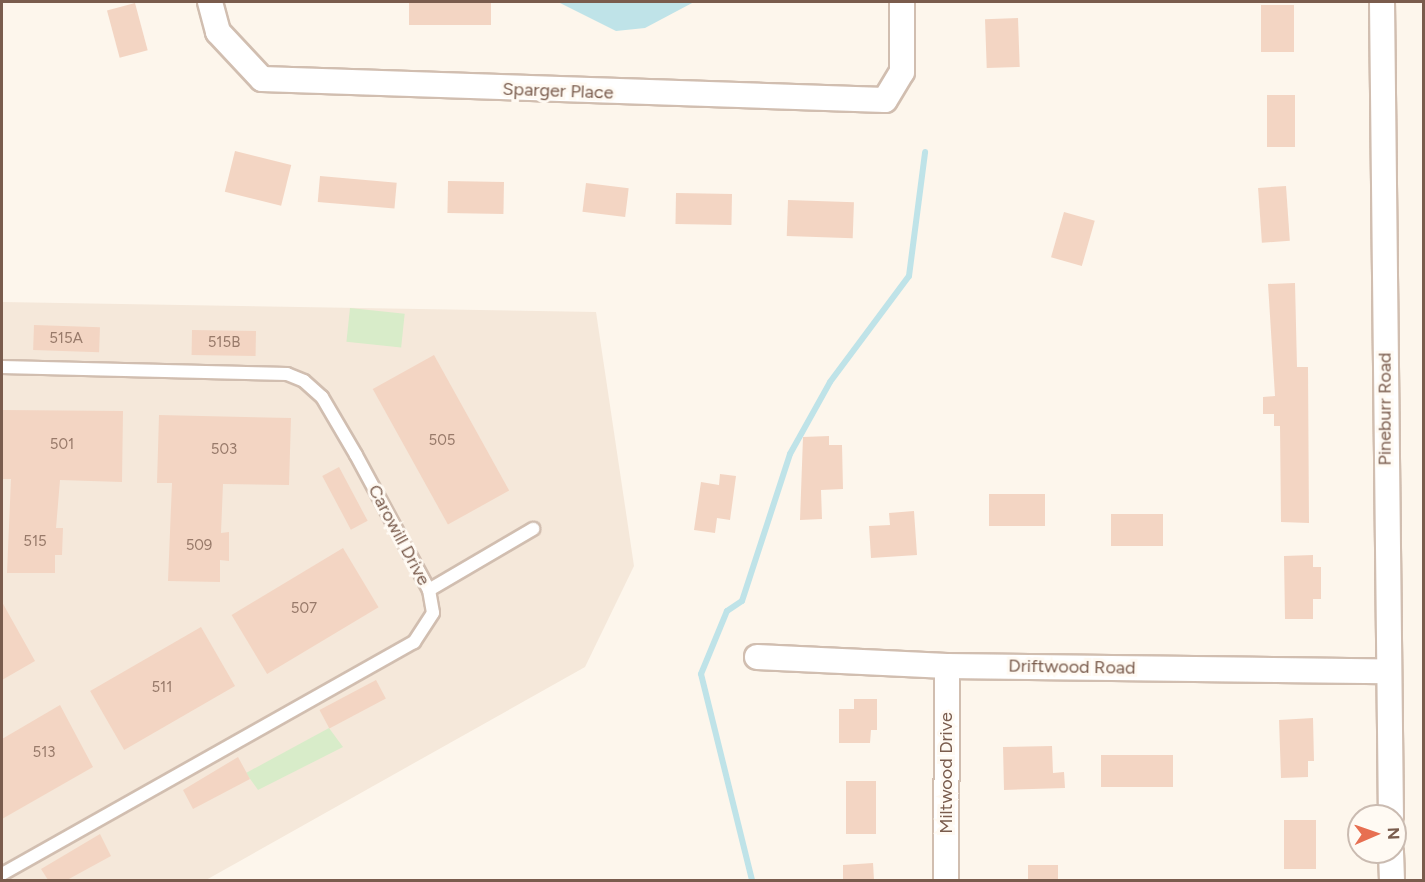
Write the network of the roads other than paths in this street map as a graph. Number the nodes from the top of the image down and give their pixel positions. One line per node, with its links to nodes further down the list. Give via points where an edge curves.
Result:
1 (210, 2): 2 (street, Sparger Place, via 218,32 262,79 298,84 885,100 902,72)
2 (902, 2)
3 (1382, 2): 9 (street, Pineburr Road)
4 (2, 366): 6 (lane, Carowill Drive, via 287,374 304,381 327,406)
5 (533, 529): 6 (lane)
6 (429, 590): 12 (lane, Carowill Drive, via 433,613 414,642)
7 (757, 657): 8 (street, Driftwood Road)
8 (946, 666): 9 (street, Driftwood Road); 13 (street, Miltwood Drive)
9 (1387, 671): 10 (street, Pineburr Road)
10 (1390, 804)
11 (1392, 864): 14 (street)
12 (2, 874)
13 (946, 880)
14 (1392, 880)

